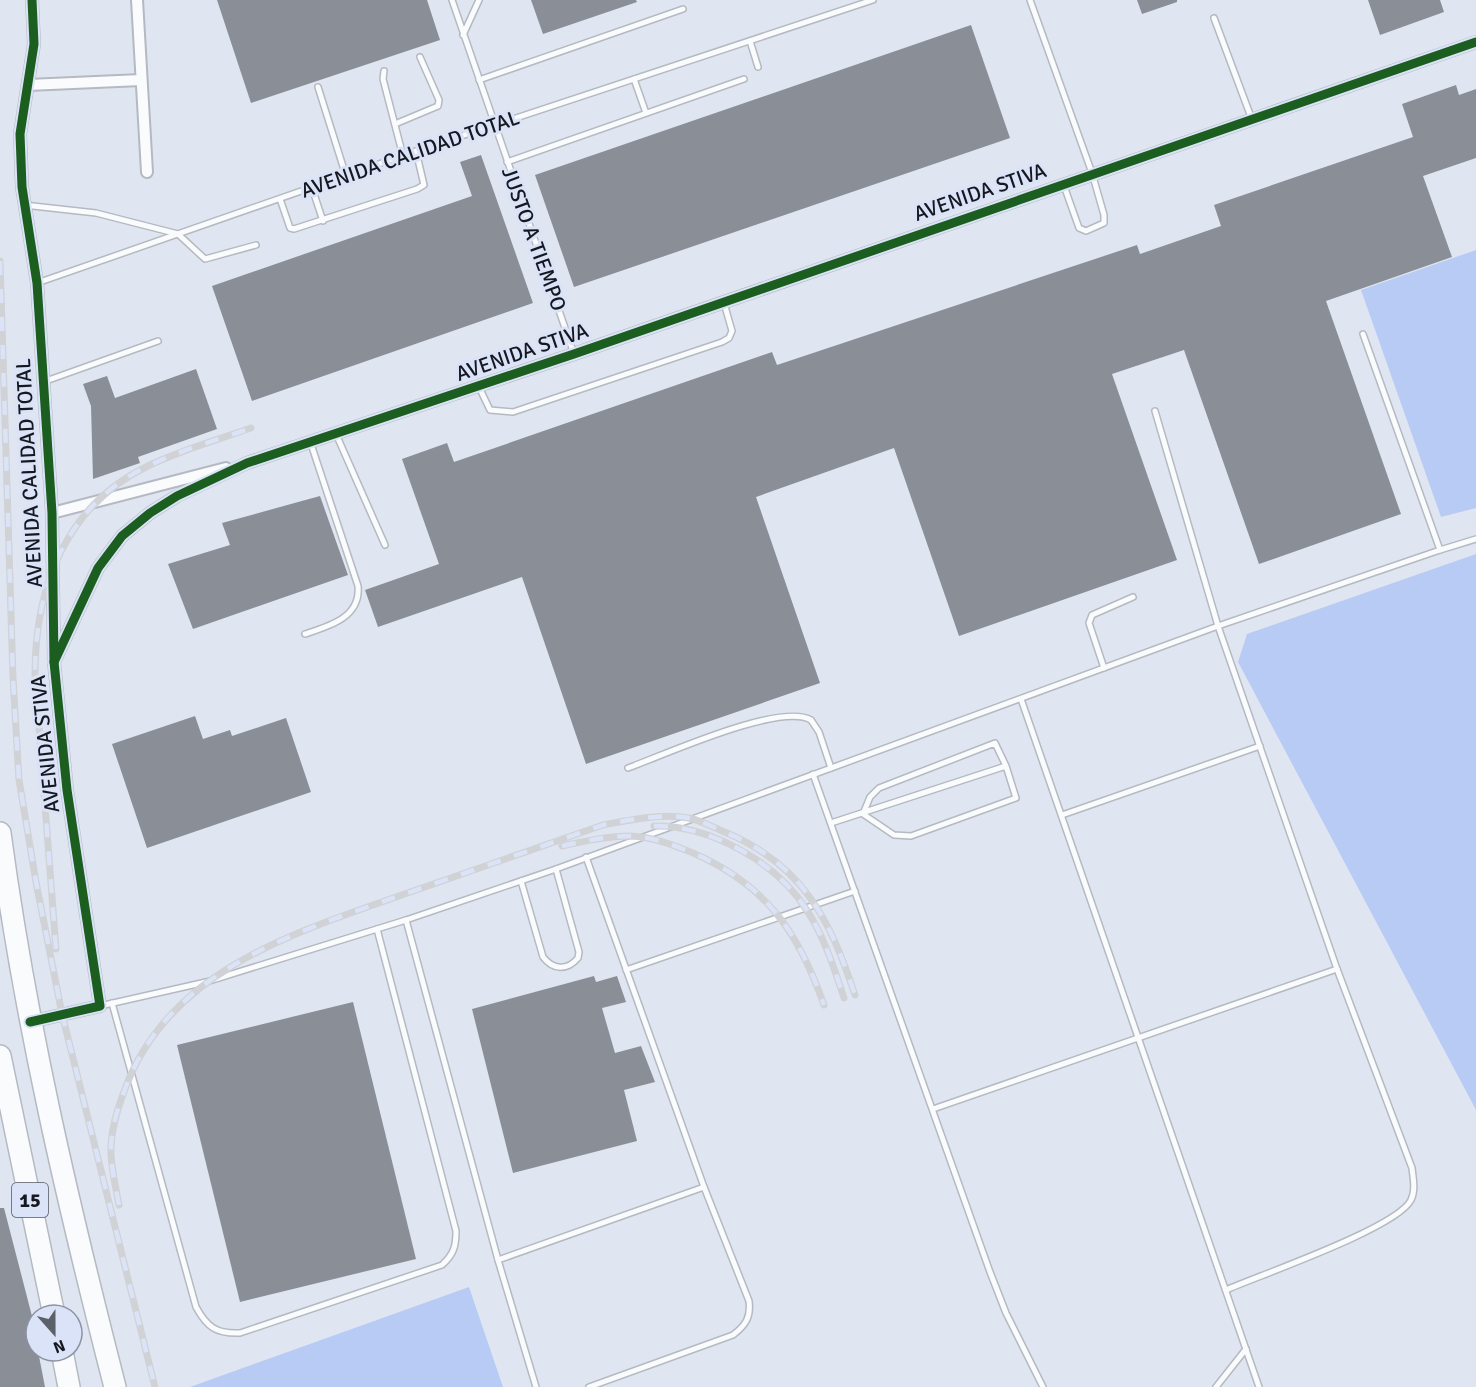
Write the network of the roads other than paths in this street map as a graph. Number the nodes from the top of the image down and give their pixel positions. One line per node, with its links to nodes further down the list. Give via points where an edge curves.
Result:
1 (32, 0): 19 (street, via 34,44)
2 (137, 0): 18 (street)
3 (452, 0): 9 (lane, JUSTO A TIEMPO)
4 (479, 0): 9 (lane)
5 (873, 0): 10 (lane, AVENIDA CALIDAD TOTAL)
6 (1030, 0): 29 (lane)
7 (683, 9): 17 (lane)
8 (1214, 18): 22 (lane)
9 (464, 35): 17 (lane, JUSTO A TIEMPO)
10 (750, 41): 13 (lane); 15 (lane, AVENIDA CALIDAD TOTAL)
11 (1476, 42): 22 (street, AVENIDA STIVA)
12 (420, 57): 23 (lane, via 439,100 438,106)
13 (758, 67)
14 (384, 71): 23 (lane)
15 (634, 79): 21 (lane); 24 (lane, AVENIDA CALIDAD TOTAL)
16 (744, 79): 21 (lane)
17 (478, 80): 24 (lane, JUSTO A TIEMPO)
18 (141, 81): 19 (street); 28 (street)
19 (28, 86): 34 (street, via 21,134)
20 (318, 87): 30 (lane)
21 (646, 113): 27 (lane)
22 (1251, 117): 29 (street, AVENIDA STIVA)
23 (395, 123): 26 (lane)
24 (494, 125): 25 (lane, AVENIDA CALIDAD TOTAL); 27 (lane, JUSTO A TIEMPO)
25 (416, 151): 26 (lane, AVENIDA CALIDAD TOTAL); 35 (lane, via 424,185)
26 (403, 156): 30 (lane, AVENIDA CALIDAD TOTAL)
27 (507, 162): 42 (lane, JUSTO A TIEMPO)
28 (147, 172)
29 (1092, 173): 31 (street, AVENIDA STIVA); 31 (lane, via 1104,215 1104,223 1099,227 1086,231 1079,228)
30 (346, 176): 32 (lane, AVENIDA CALIDAD TOTAL)
31 (1063, 183): 39 (street, AVENIDA STIVA)
32 (312, 188): 33 (lane, AVENIDA CALIDAD TOTAL); 35 (lane)
33 (280, 199): 35 (lane, via 290,228); 36 (lane, AVENIDA CALIDAD TOTAL)
34 (24, 205): 36 (lane, via 96,213); 38 (street)
35 (323, 221)
36 (178, 234): 37 (lane, via 205,259); 38 (lane, AVENIDA CALIDAD TOTAL)
37 (256, 245)
38 (37, 283): 43 (street, AVENIDA CALIDAD TOTAL)
39 (723, 302): 42 (street, AVENIDA STIVA); 44 (lane, via 732,331 722,342 513,412 490,410)
40 (1363, 334): 52 (lane)
41 (158, 341): 43 (lane)
42 (574, 354): 44 (street, AVENIDA STIVA)
43 (44, 382): 49 (street, AVENIDA CALIDAD TOTAL)
44 (478, 386): 46 (street, AVENIDA STIVA)
45 (1155, 411): 54 (lane)
46 (335, 433): 47 (street, AVENIDA STIVA); 51 (lane)
47 (310, 441): 48 (street, AVENIDA STIVA); 55 (lane, via 359,596 345,617)
48 (247, 463): 49 (street); 56 (street, AVENIDA STIVA, via 177,496 122,537 98,568)
49 (52, 513): 56 (street, AVENIDA CALIDAD TOTAL)
50 (1476, 538): 52 (lane)
51 (385, 545)
52 (1440, 550): 54 (lane)
53 (1133, 597): 57 (lane, via 1092,615 1089,623)
54 (1218, 626): 57 (lane); 59 (lane)
55 (305, 634)
56 (54, 662): 77 (street, AVENIDA STIVA, via 67,790)
57 (1104, 668): 58 (lane)
58 (1021, 699): 62 (lane); 65 (lane)
59 (1260, 746): 65 (lane); 74 (lane)
60 (1006, 766): 64 (lane); 64 (lane, via 995,743 879,788); 64 (lane, via 1016,798 911,836 894,835)
61 (628, 768): 62 (lane, via 747,725 791,714 811,720)
62 (831, 768): 63 (lane)
63 (813, 774): 66 (lane); 68 (lane)
64 (863, 814): 66 (lane)
65 (1062, 816): 79 (lane)
66 (831, 823): 71 (lane)
67 (0, 833): 78 (highway, 15)
68 (586, 857): 69 (lane); 75 (lane)
69 (556, 869): 70 (lane); 70 (lane, via 579,952 567,967 549,965 543,957)
70 (521, 881): 72 (lane)
71 (855, 891): 75 (lane); 81 (lane)
72 (406, 920): 73 (lane); 83 (lane)
73 (377, 929): 76 (lane, via 206,982); 76 (lane, via 456,1231 456,1245 452,1256 442,1265 240,1333 222,1334 205,1324 196,1307)
74 (1337, 969): 79 (lane); 84 (lane, via 1412,1168 1411,1200 1393,1216 1360,1234)
75 (626, 970): 82 (lane)
76 (112, 1003): 77 (lane)
77 (100, 1006): 78 (street)
78 (30, 1022): 89 (highway, 15, via 70,1210)
79 (1139, 1038): 81 (lane); 84 (lane)
80 (0, 1056): 85 (highway, 15)
81 (933, 1109): 92 (lane, via 1006,1313)
82 (704, 1186): 83 (lane); 91 (lane, via 749,1301 748,1319 742,1329 716,1343)
83 (498, 1260): 90 (lane)
84 (1226, 1290): 86 (lane)
85 (51, 1303)
86 (1246, 1349): 93 (lane); 94 (lane)
87 (64, 1363): 88 (highway)
88 (69, 1387)
89 (115, 1387)
90 (536, 1387)
91 (589, 1387)
92 (1043, 1387)
93 (1216, 1387)
94 (1259, 1387)

